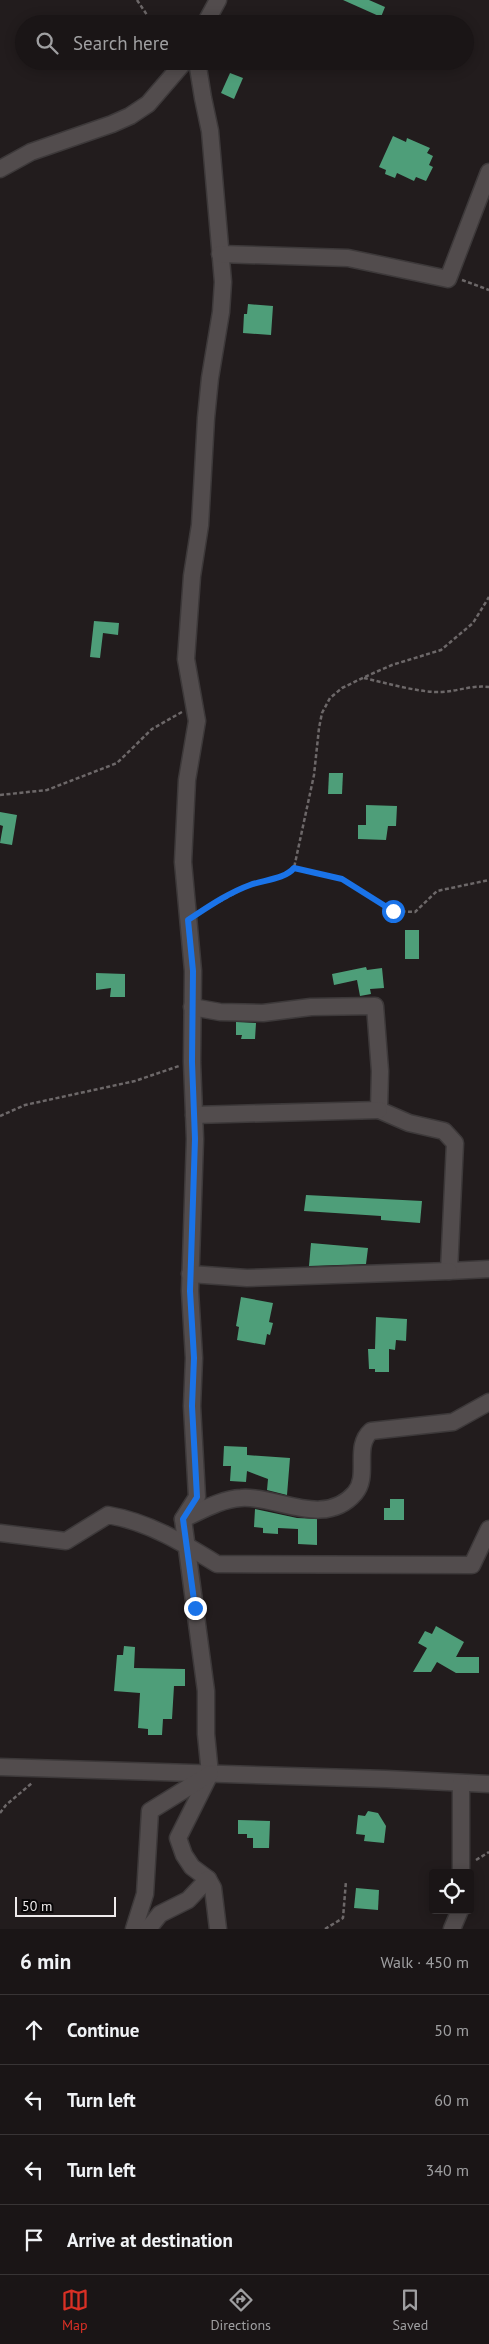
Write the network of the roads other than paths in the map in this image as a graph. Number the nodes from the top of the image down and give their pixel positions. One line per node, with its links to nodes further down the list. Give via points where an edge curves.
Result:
1 (218, 0): 2 (street)
2 (209, 15)
3 (178, 70): 5 (street, via 148,104 130,116 31,152)
4 (198, 70): 7 (street, via 210,130)
5 (0, 169)
6 (489, 172): 7 (street, via 448,278 348,258)
7 (220, 254): 8 (street, via 223,282 221,312 210,378 200,525 187,634 187,674 197,721 187,780 183,862 193,971)
8 (192, 1007): 9 (street, via 220,1012 263,1013 311,1007 375,1006); 10 (street)
9 (379, 1110): 10 (street); 12 (street, via 409,1123 444,1131 455,1143)
10 (194, 1115): 13 (street)
11 (489, 1269): 12 (street)
12 (449, 1271): 13 (street, via 247,1278)
13 (190, 1274): 15 (street, via 197,1497)
14 (489, 1402): 15 (street, via 453,1422 371,1431 362,1444 358,1486 341,1503 310,1510 241,1498 220,1502)
15 (183, 1519): 18 (street)
16 (489, 1529): 19 (street)
17 (0, 1533): 18 (street, via 66,1541 108,1515 145,1524)
18 (188, 1546): 19 (street, via 218,1564 472,1565); 21 (street, via 206,1691)
19 (482, 1559)
20 (0, 1768): 21 (street)
21 (210, 1774): 22 (street); 25 (street, via 178,1838 192,1867); 27 (street, via 150,1811 145,1894)
22 (462, 1783): 23 (street); 24 (street)
23 (489, 1784)
24 (461, 1869)
25 (208, 1879): 28 (street, via 188,1900 160,1914); 29 (street, via 213,1888)
26 (458, 1914): 30 (street)
27 (134, 1929)
28 (148, 1929)
29 (218, 1929)
30 (452, 1929)

